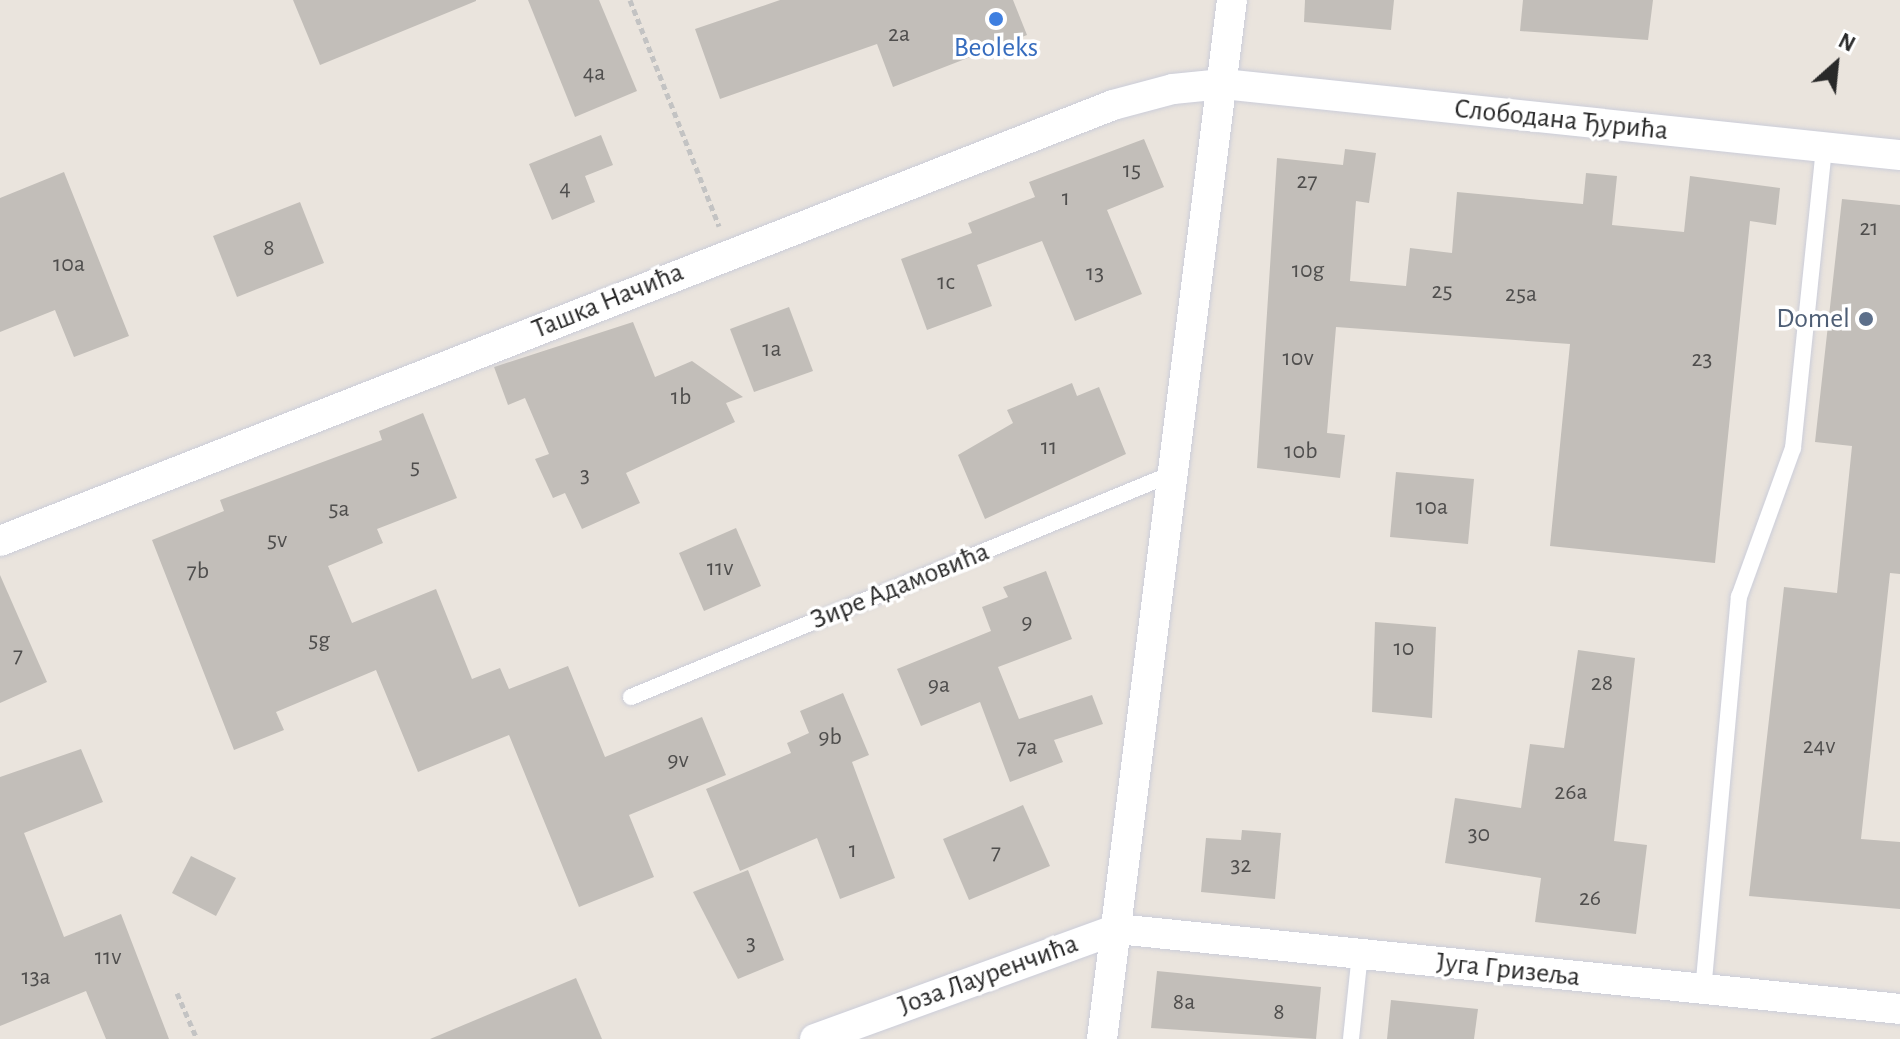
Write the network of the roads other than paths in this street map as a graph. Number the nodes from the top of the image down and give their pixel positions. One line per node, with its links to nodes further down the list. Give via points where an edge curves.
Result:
1 (1232, 0): 2 (street)
2 (1223, 84): 3 (street, Слободана Ђурића); 5 (street); 6 (street, Ташка Начића, via 1113,105)
3 (1824, 148): 4 (street, Слободана Ђурића); 10 (lane, via 1793,448 1739,597)
4 (1900, 155)
5 (1169, 475): 7 (lane, Зире Адамовића); 8 (street)
6 (0, 541)
7 (631, 697)
8 (1117, 929): 9 (street, Југа Гризеља); 12 (street, Јоза Лауренчића); 13 (street)
9 (1360, 953): 10 (street, Југа Гризеља); 14 (lane)
10 (1703, 991): 11 (street, Југа Гризеља)
11 (1900, 1009)
12 (815, 1039)
13 (1102, 1039)
14 (1351, 1039)

